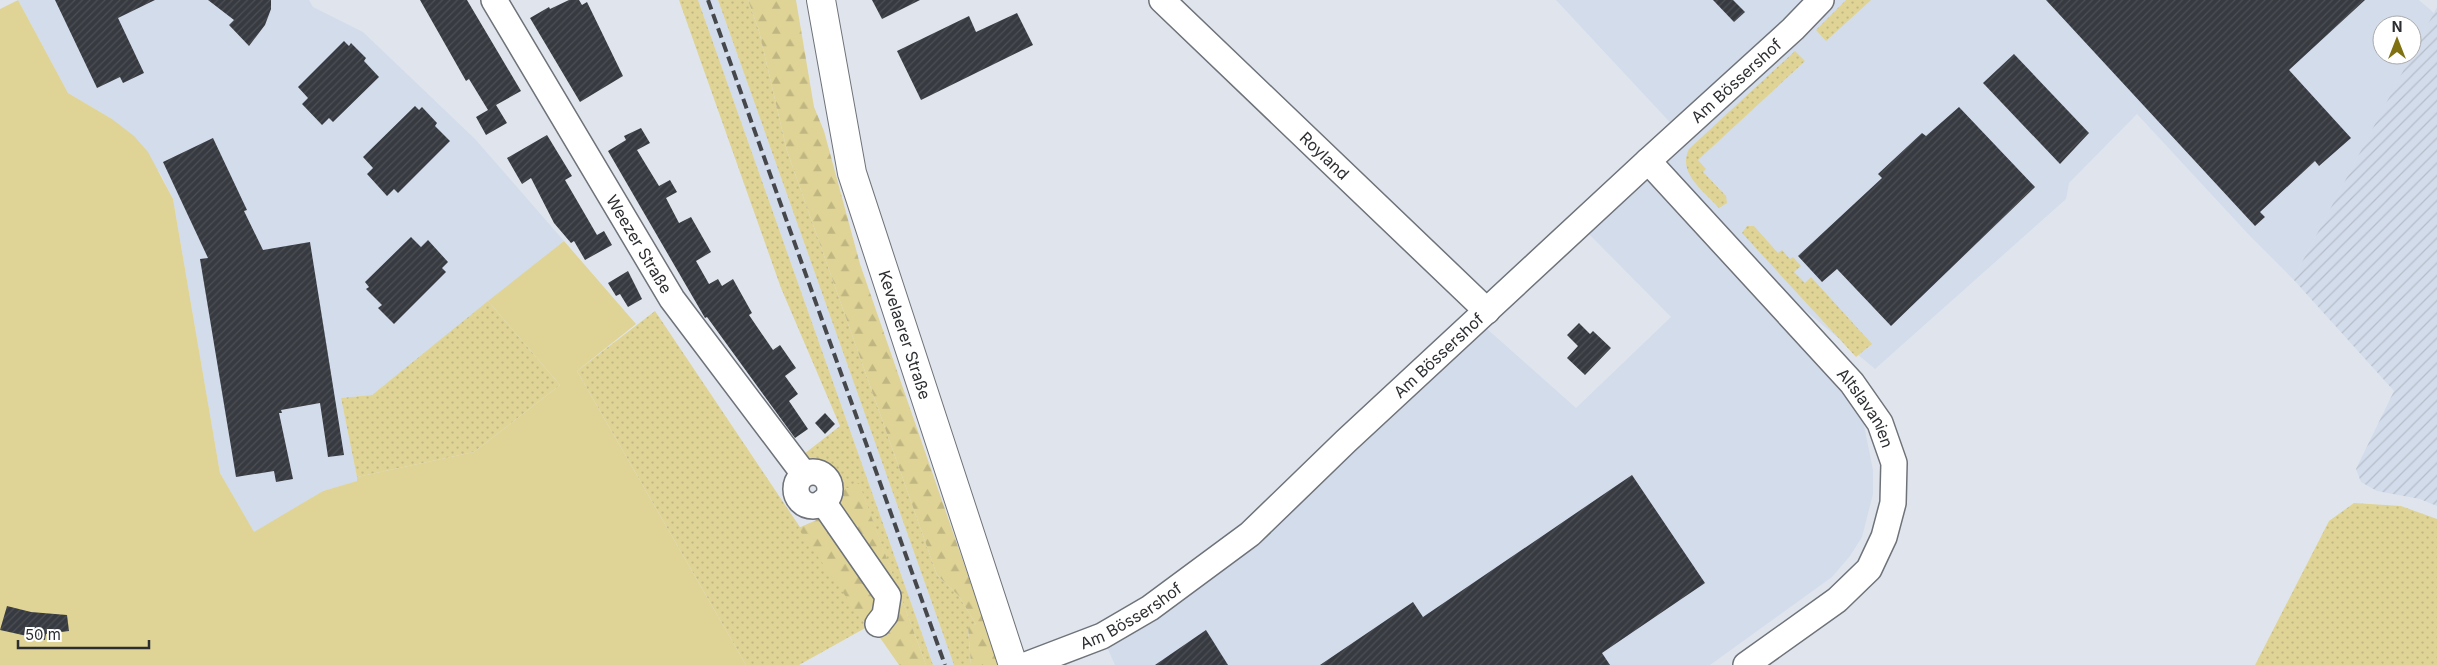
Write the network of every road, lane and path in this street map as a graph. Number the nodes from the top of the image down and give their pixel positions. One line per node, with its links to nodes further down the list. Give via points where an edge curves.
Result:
1 (494, 0): 7 (street, Weezer Straße, via 672,299 804,474 797,484 797,496 806,504 823,502 888,596 885,615)
2 (821, 0): 8 (main road, Kevelaerer Straße, via 852,173)
3 (1162, 0): 6 (street, Royland)
4 (1821, 0): 5 (street, Am Bössershof)
5 (1648, 160): 6 (street, Am Bössershof); 10 (street, Altslavanien, via 1852,383 1880,423 1894,463 1893,503 1884,537 1869,569 1837,600)
6 (1487, 311): 9 (street, Am Bössershof, via 1250,534 1150,608 1102,636)
7 (878, 624)
8 (1013, 665)
9 (1026, 665)
10 (1746, 665)

